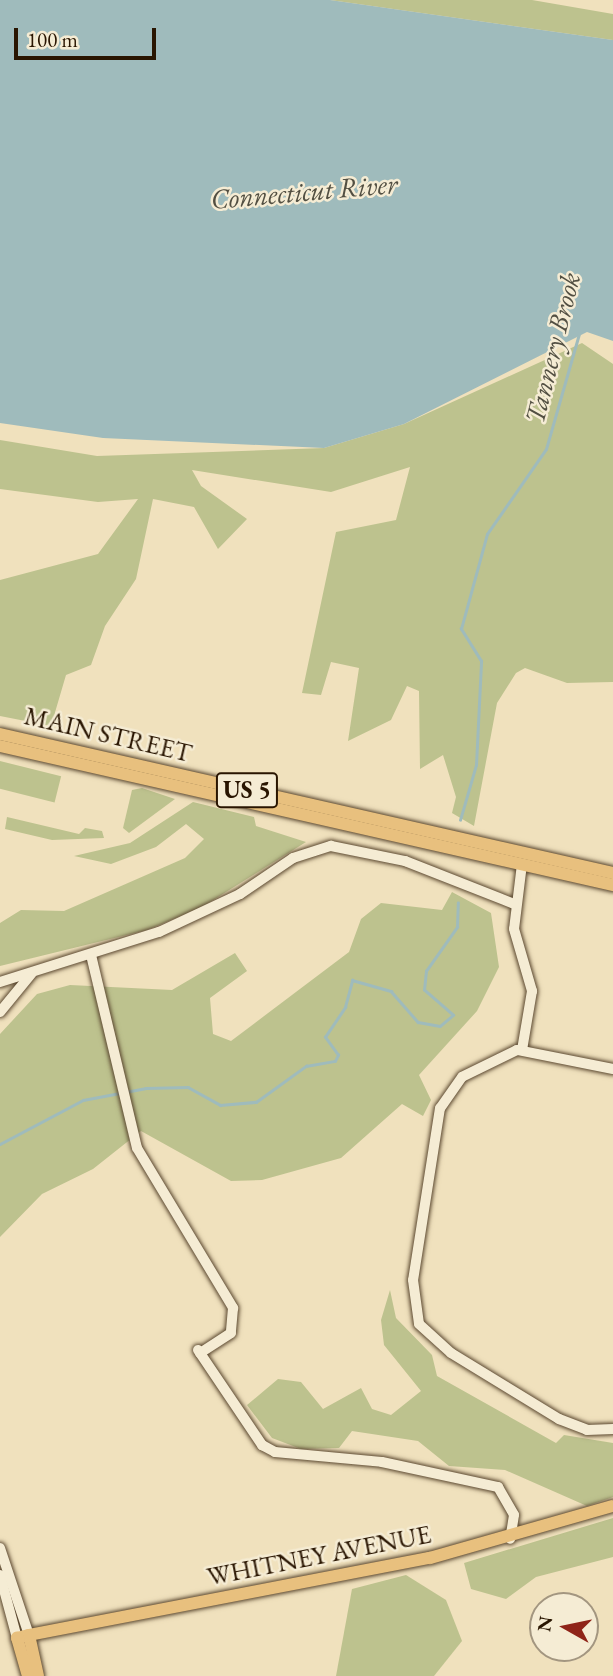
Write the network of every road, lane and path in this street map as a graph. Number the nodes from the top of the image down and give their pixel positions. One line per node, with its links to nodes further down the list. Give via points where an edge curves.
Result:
1 (0, 734): 3 (main road, MAIN STREET / US 5)
2 (0, 746): 3 (main road, MAIN STREET / US 5)
3 (493, 852): 4 (main road, US 5); 5 (main road, US 5)
4 (522, 864): 6 (main road, US 5); 7 (street)
5 (613, 873)
6 (613, 885)
7 (514, 904): 8 (street, via 405,861 331,846 293,858 214,908); 12 (street, via 514,929 532,991)
8 (92, 955): 9 (street); 16 (street, via 130,1128 233,1308 231,1333 198,1350 262,1445 275,1452 382,1462 498,1487 514,1515)
9 (33, 972): 10 (street); 11 (street)
10 (0, 982)
11 (0, 1012)
12 (522, 1050): 13 (street); 14 (street, via 470,1070 440,1108 416,1246 419,1324 483,1374 559,1419 587,1430)
13 (613, 1069)
14 (613, 1429)
15 (613, 1506): 16 (main road, WHITNEY AVENUE)
16 (510, 1539): 19 (main road, WHITNEY AVENUE)
17 (0, 1548): 19 (street)
18 (0, 1576): 19 (street)
19 (23, 1636): 20 (main road); 21 (main road)
20 (28, 1676)
21 (38, 1676)

